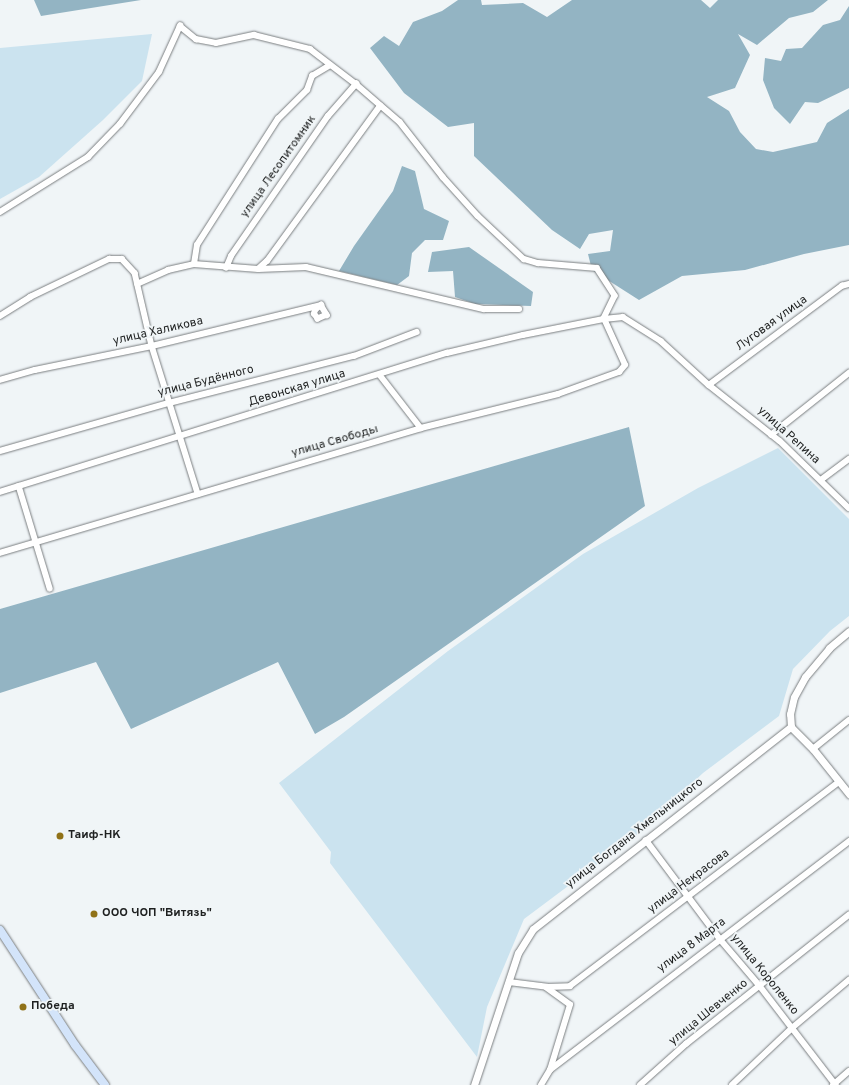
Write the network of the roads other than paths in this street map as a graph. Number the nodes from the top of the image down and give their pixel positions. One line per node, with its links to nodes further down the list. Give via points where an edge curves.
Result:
1 (330, 65): 2 (street); 4 (street, via 310,49 289,42 254,35 216,43 196,39 180,26 159,72 120,124 88,157); 5 (street, via 312,76 307,90 278,119 197,246)
2 (356, 84): 3 (street); 6 (street, улица Лесопитомник, via 323,122 231,256)
3 (380, 106): 7 (street, via 267,261); 13 (street, via 400,122 443,177 478,216 524,259 538,263 598,268 614,296)
4 (0, 212)
5 (194, 264): 6 (street); 8 (street, via 168,270)
6 (226, 268): 7 (street)
7 (258, 269): 11 (street, via 306,267 484,308)
8 (137, 284): 12 (street, via 135,273 122,259 109,258 30,297); 15 (street)
9 (849, 284): 19 (street, Луговая улица, via 842,286)
10 (321, 305): 15 (street, улица Халикова)
11 (519, 309)
12 (0, 316)
13 (604, 319): 17 (street, Девонская улица, via 455,352); 19 (street, улица Репина, via 623,317 640,326 661,341); 21 (street, улица Свободы, via 625,365 619,372 558,394)
14 (416, 332): 20 (street, улица Будённого, via 354,356)
15 (152, 346): 18 (street, улица Халикова, via 35,370); 20 (street)
16 (849, 373): 22 (street)
17 (380, 375): 21 (street); 23 (street, Девонская улица)
18 (0, 380)
19 (709, 384): 22 (street, улица Репина)
20 (169, 403): 23 (street); 24 (street, улица Будённого)
21 (421, 428): 29 (street, улица Свободы)
22 (771, 435): 26 (street, улица Репина)
23 (179, 438): 27 (street, Девонская улица); 29 (street)
24 (0, 451)
25 (849, 459): 26 (street)
26 (821, 480): 30 (street, улица Репина)
27 (19, 486): 28 (street, Девонская улица); 31 (street)
28 (0, 492)
29 (198, 494): 31 (street, улица Свободы)
30 (849, 508)
31 (35, 542): 32 (street, улица Свободы); 33 (street)
32 (0, 553)
33 (50, 588)
34 (849, 631): 36 (street, via 829,648 805,677 794,697 790,714)
35 (849, 720): 37 (street)
36 (791, 727): 37 (street); 40 (street, улица Богдана Хмельницкого)
37 (813, 749): 38 (street)
38 (839, 782): 39 (street); 42 (street, улица Некрасова)
39 (848, 791)
40 (646, 840): 42 (street, улица Короленко); 47 (street, улица Богдана Хмельницкого, via 533,929 518,953)
41 (849, 841): 45 (street, улица 8 Марта)
42 (688, 896): 45 (street, улица Короленко); 49 (street, улица Некрасова, via 581,979 570,986)
43 (849, 915): 48 (street, улица Шевченко)
44 (0, 930): 54 (main road, via 75,1045)
45 (720, 939): 48 (street, улица Короленко); 51 (street, улица 8 Марта)
46 (849, 980): 50 (street)
47 (509, 982): 49 (street, улица Некрасова); 55 (street, улица Богдана Хмельницкого)
48 (760, 986): 50 (street, улица Короленко); 57 (street, улица Шевченко, via 686,1044)
49 (547, 987): 51 (street, via 570,1005)
50 (792, 1028): 53 (street, улица Короленко); 58 (street)
51 (550, 1070): 56 (street)
52 (849, 1071): 53 (street)
53 (834, 1084)
54 (105, 1085)
55 (474, 1085)
56 (541, 1085)
57 (640, 1085)
58 (732, 1085)

